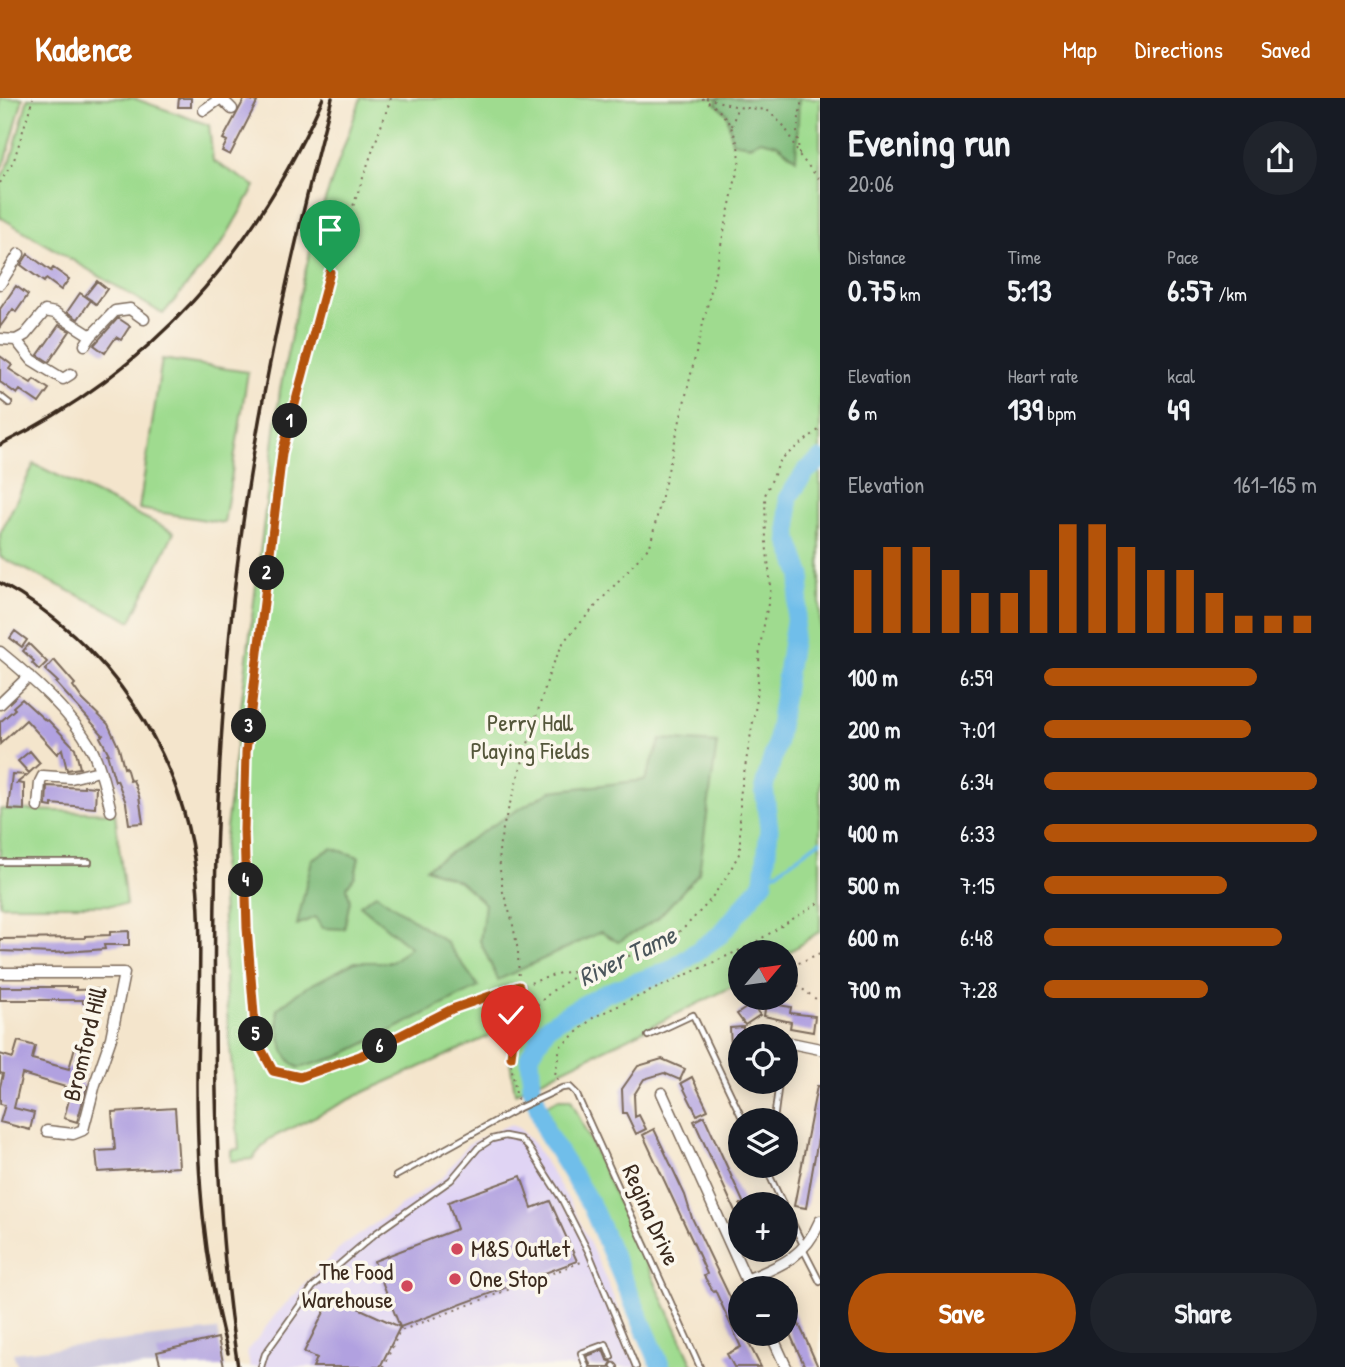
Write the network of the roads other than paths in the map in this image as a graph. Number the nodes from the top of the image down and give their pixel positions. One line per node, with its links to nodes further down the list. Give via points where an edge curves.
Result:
1 (221, 98): 2 (street); 3 (street)
2 (232, 109)
3 (204, 110)
4 (19, 254): 5 (street)
5 (0, 285)
6 (144, 319): 8 (street, via 130,309 115,310 88,340 55,313 44,311)
7 (0, 339): 8 (street)
8 (16, 340): 9 (street, via 32,360 63,379)
9 (71, 374)
10 (0, 396): 11 (lane)
11 (9, 403)
12 (0, 652): 13 (street)
13 (29, 676): 14 (street); 15 (street, via 82,733)
14 (0, 704)
15 (99, 771): 16 (street, via 71,778 43,776); 17 (street)
16 (38, 807)
17 (111, 811)
18 (0, 862): 19 (lane)
19 (89, 862)
20 (0, 973): 26 (street, Bromford Hill, via 124,973 86,1124 74,1134)
21 (648, 1036): 25 (lane, via 693,1015)
22 (798, 1044): 23 (street)
23 (820, 1049)
24 (662, 1093): 31 (street)
25 (737, 1108)
26 (47, 1131)
27 (396, 1176): 39 (lane, Regina Drive, via 519,1108 570,1087)
28 (820, 1221): 30 (street)
29 (798, 1235): 30 (lane)
30 (804, 1248): 32 (street); 33 (lane)
31 (744, 1276)
32 (762, 1276)
33 (820, 1282)
34 (776, 1346): 40 (street)
35 (611, 1357): 37 (lane, via 606,1344 581,1353)
36 (261, 1367): 38 (lane, via 265,1354 313,1287 376,1233 451,1180 478,1148 505,1136 520,1139 529,1148 561,1198)
37 (586, 1367)
38 (636, 1367)
39 (700, 1367)
40 (786, 1367)

